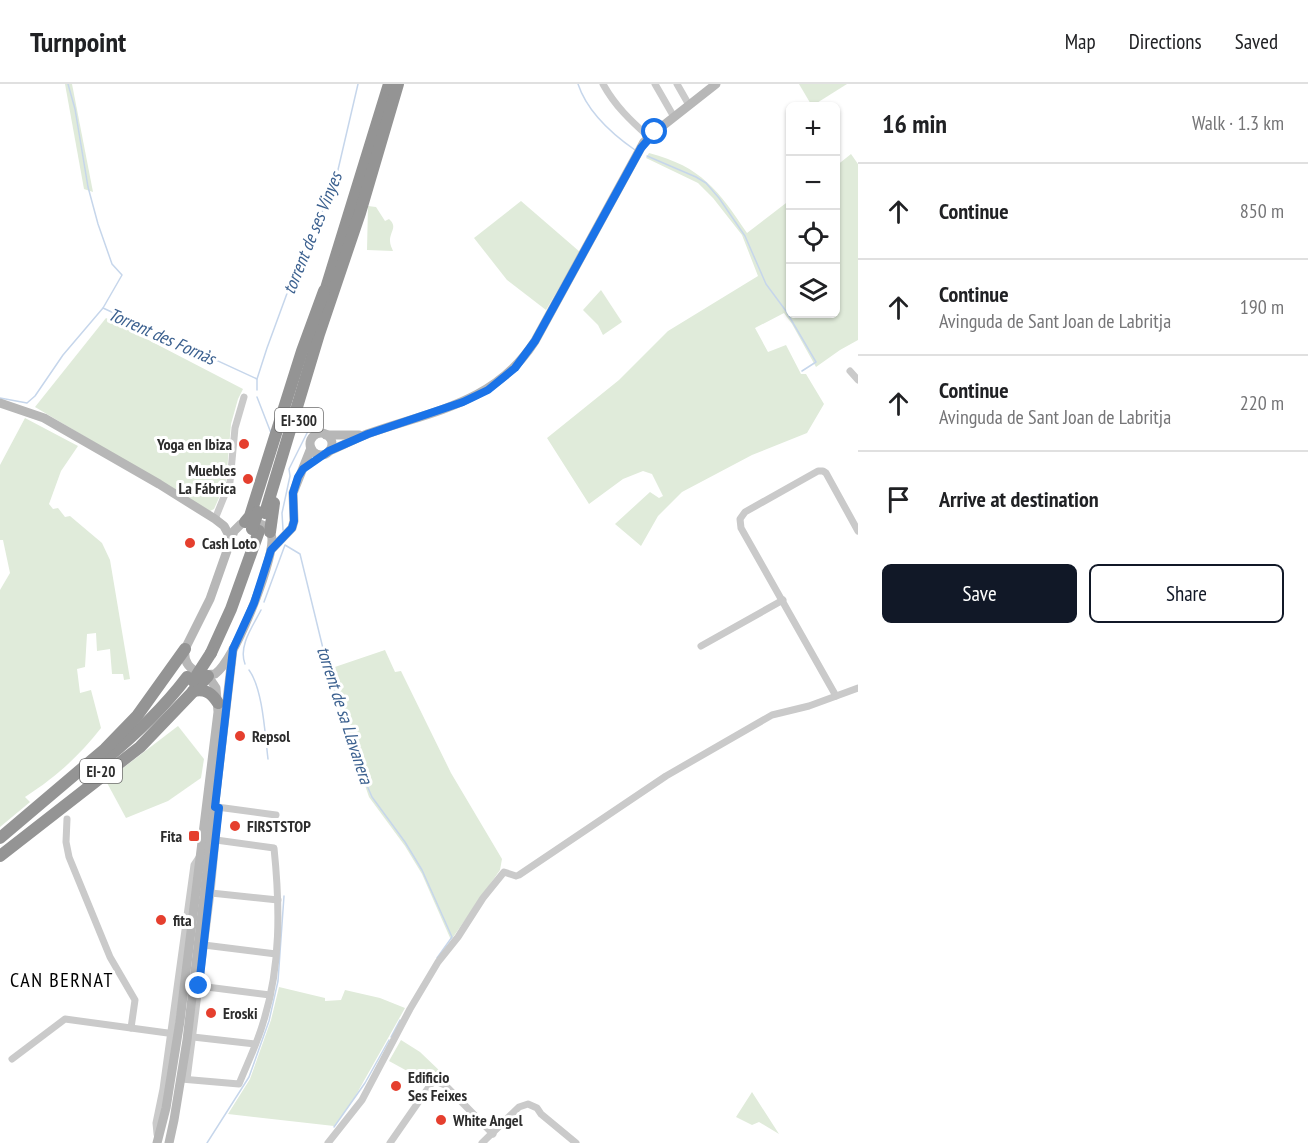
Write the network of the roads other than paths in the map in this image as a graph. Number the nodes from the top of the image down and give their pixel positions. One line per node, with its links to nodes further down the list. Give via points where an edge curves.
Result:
1 (389, 84): 10 (highway, EI-300)
2 (398, 84): 11 (highway, EI-300)
3 (603, 84): 9 (street, via 623,114)
4 (654, 84): 8 (street)
5 (677, 84): 7 (street)
6 (716, 84): 7 (main road)
7 (689, 105): 8 (main road)
8 (674, 117): 9 (main road)
9 (649, 137): 16 (main road, via 535,341 515,368 488,390 463,402)
10 (328, 282): 21 (highway, EI-20); 23 (highway, EI-300, via 315,310 250,516)
11 (328, 309): 21 (highway, EI-20); 23 (highway, EI-300, via 272,512)
12 (850, 371): 13 (street)
13 (858, 380)
14 (244, 397): 22 (street, via 235,428 230,482)
15 (0, 403): 22 (main road, via 44,418)
16 (368, 434): 17 (main road); 19 (main road)
17 (326, 435): 18 (main road, via 314,436); 19 (main road, via 332,441)
18 (311, 448): 19 (main road, via 317,454); 20 (main road)
19 (326, 453): 20 (main road)
20 (303, 469): 25 (main road, via 292,500 294,521)
21 (262, 513): 23 (highway, EI-20, bridge)
22 (215, 519): 23 (main road); 26 (main road)
23 (256, 528): 25 (main road); 26 (main road, EI-300); 27 (main road, EI-300); 33 (highway, EI-20, via 208,651)
24 (858, 531): 28 (street, via 823,471 742,515 741,528)
25 (285, 536): 27 (main road)
26 (231, 538): 30 (main road, EI-300, via 210,599)
27 (271, 550): 31 (main road, EI-300, via 254,603)
28 (783, 600): 29 (street); 35 (street)
29 (701, 646)
30 (185, 649): 32 (main road, via 186,663); 40 (highway, via 137,716)
31 (233, 649): 32 (main road, EI-300, via 220,670); 37 (main road, EI-300)
32 (208, 676): 33 (highway); 36 (main road, via 216,688)
33 (191, 683): 36 (highway, via 210,693); 42 (highway, EI-20, via 134,736); 43 (highway, EI-20, via 139,739)
34 (858, 688): 35 (street)
35 (836, 696): 59 (street, via 772,715 666,776 519,875 504,872 438,962 362,1100)
36 (218, 703): 51 (main road, via 201,854)
37 (217, 807): 38 (street); 41 (street); 52 (main road, EI-300)
38 (276, 815)
39 (67, 819): 50 (street, via 69,856 110,957 135,1000)
40 (0, 838)
41 (216, 840): 44 (street); 45 (street, via 274,848)
42 (0, 843)
43 (0, 854)
44 (211, 893): 45 (street); 46 (street)
45 (278, 900): 47 (street)
46 (204, 945): 47 (street); 48 (street)
47 (276, 954): 49 (street)
48 (199, 986): 49 (street); 52 (street)
49 (270, 995): 53 (street)
50 (131, 1028): 51 (street); 54 (street, via 65,1019)
51 (174, 1034): 52 (street); 57 (main road, via 166,1108)
52 (190, 1038): 53 (street); 55 (main road, EI-300)
53 (255, 1044): 55 (street, via 239,1084)
54 (12, 1059)
55 (184, 1079): 58 (main road, EI-300)
56 (494, 1134): 60 (street, via 445,1085 435,1081); 61 (street); 62 (street, via 519,1107 528,1104)
57 (157, 1141)
58 (169, 1143)
59 (328, 1143)
60 (390, 1143)
61 (482, 1143)
62 (576, 1143)

